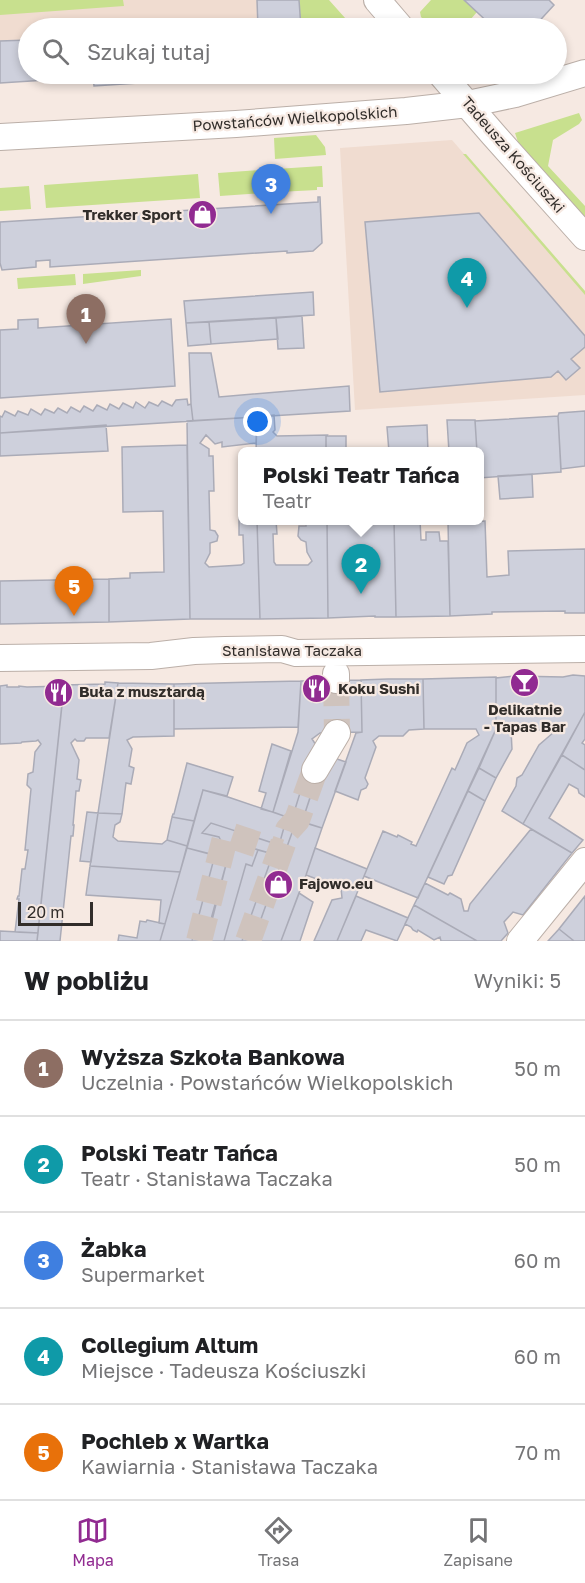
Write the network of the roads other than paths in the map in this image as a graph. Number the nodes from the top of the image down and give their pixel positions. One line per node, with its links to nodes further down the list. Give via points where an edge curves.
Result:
1 (376, 0): 2 (street)
2 (392, 18)
3 (585, 74): 4 (street, Powstańców Wielkopolskich)
4 (567, 79)
5 (450, 84): 7 (street, Tadeusza Kościuszki)
6 (550, 84): 7 (street, Powstańców Wielkopolskich)
7 (468, 104): 8 (street, Powstańców Wielkopolskich, via 258,122); 9 (street, Tadeusza Kościuszki)
8 (0, 137)
9 (585, 237)
10 (585, 649): 11 (street, Stanisława Taczaka, via 296,653 282,649)
11 (0, 658)
12 (337, 733): 13 (street)
13 (315, 770)
14 (585, 861): 15 (street)
15 (520, 941)

